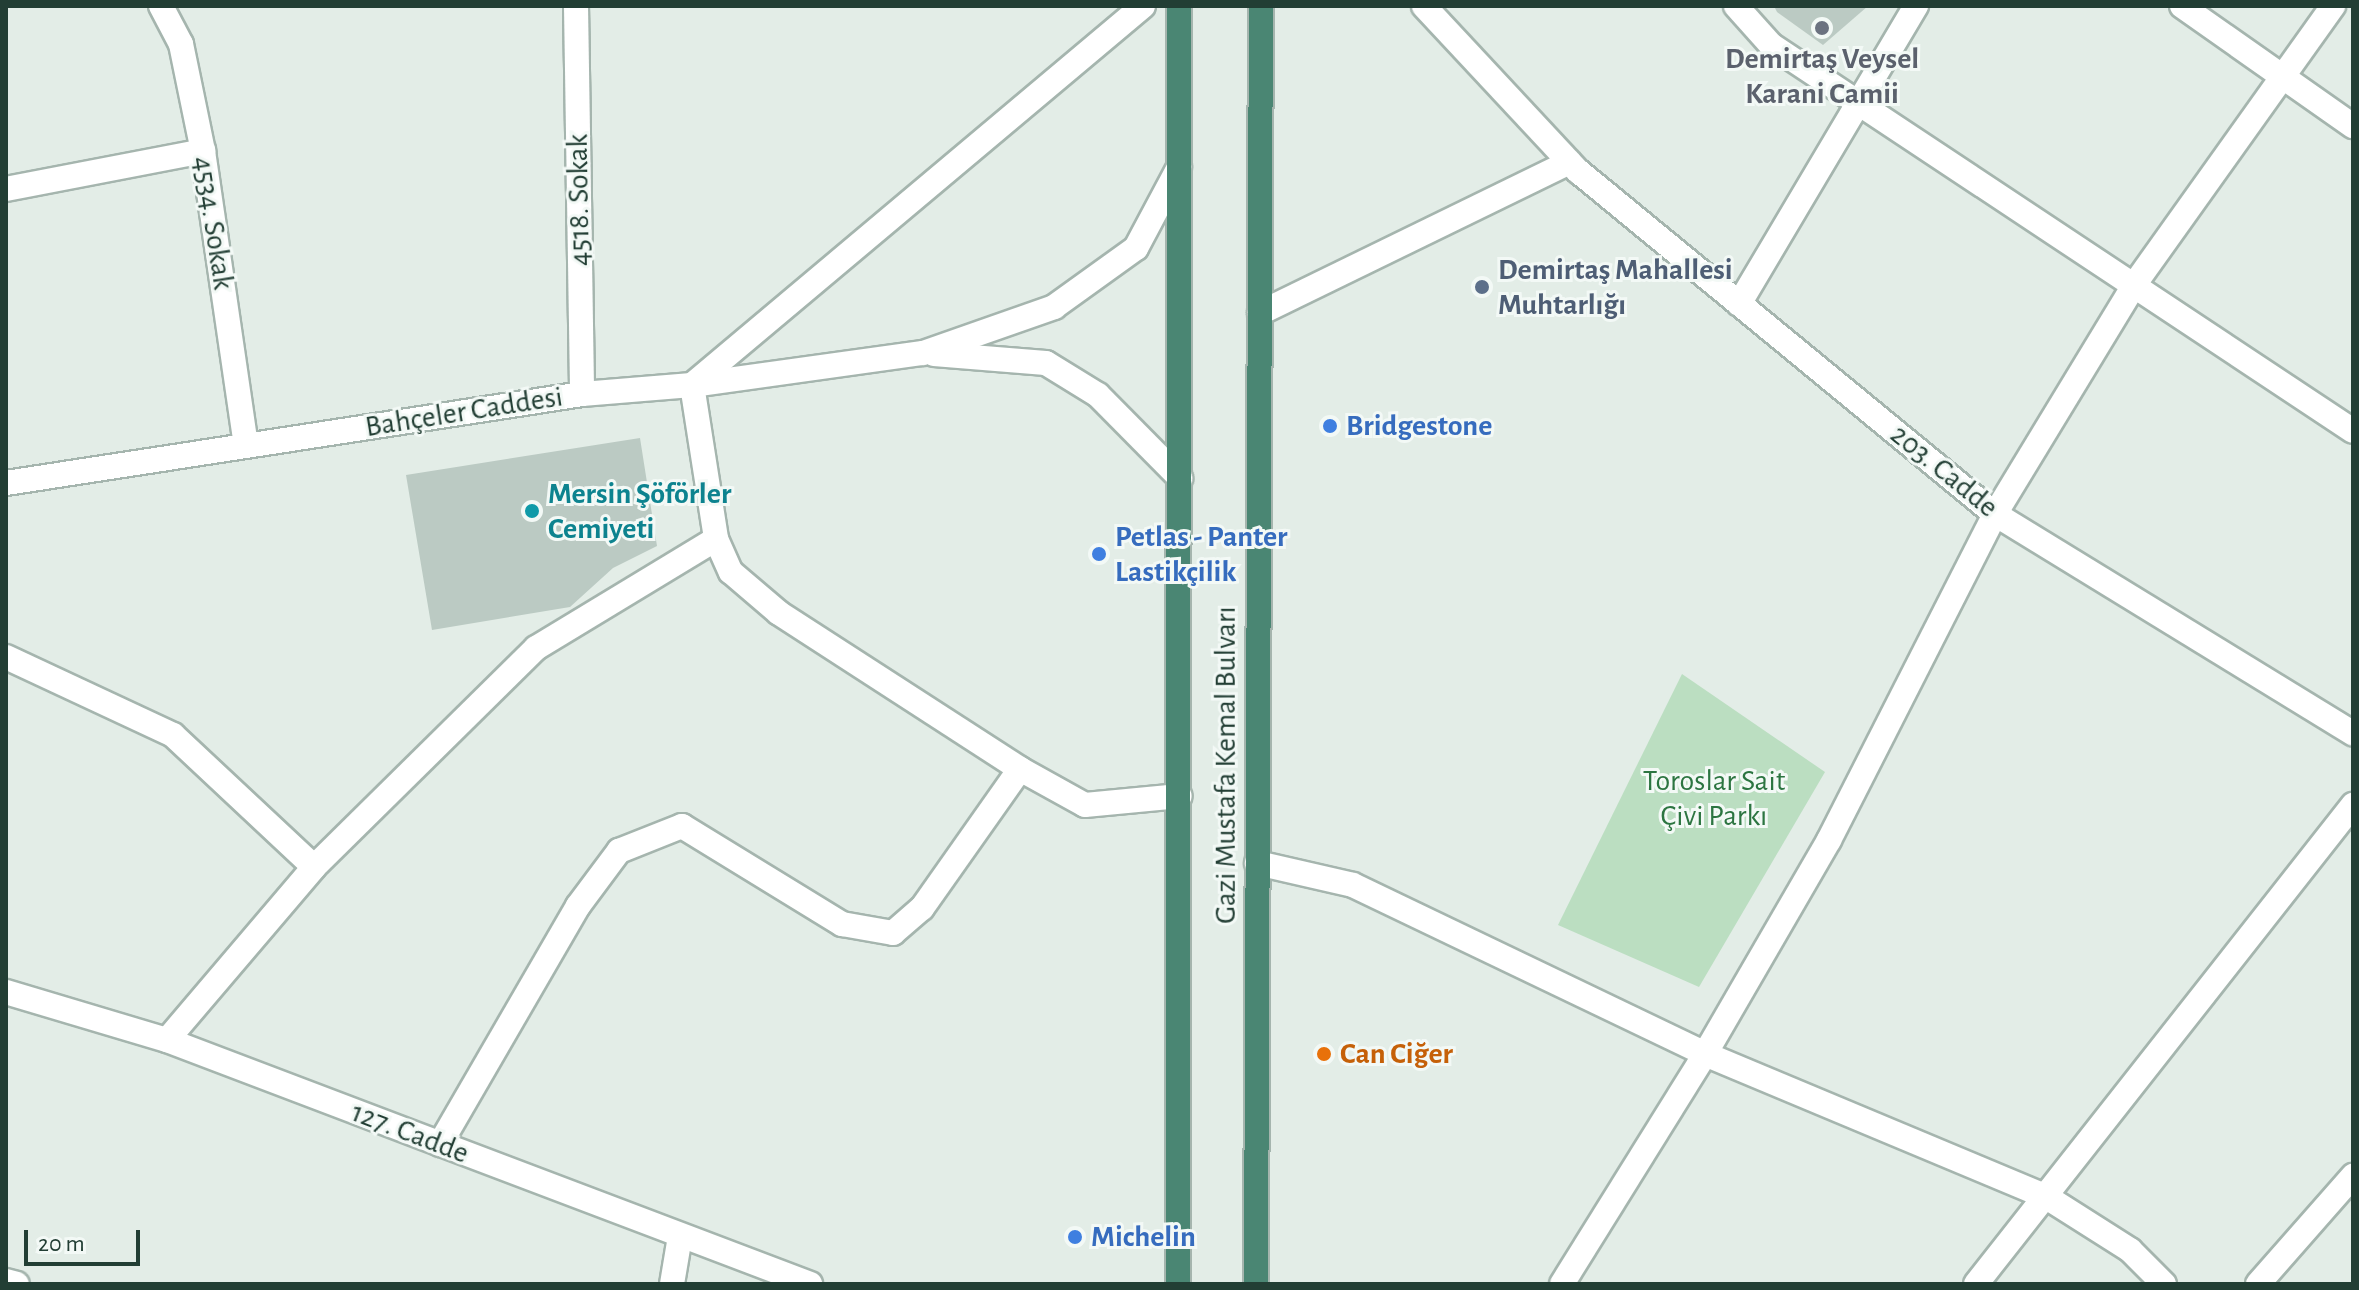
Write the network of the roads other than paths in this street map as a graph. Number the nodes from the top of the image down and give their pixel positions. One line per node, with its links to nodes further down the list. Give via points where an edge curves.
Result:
1 (161, 6): 14 (street, 4534. Sokak, via 181,44)
2 (576, 6): 23 (street, 4518. Sokak)
3 (1143, 6): 22 (street)
4 (1179, 6): 16 (highway, Gazi Mustafa Kemal Bulvarı)
5 (1261, 6): 20 (highway, Gazi Mustafa Kemal Bulvarı)
6 (1424, 6): 15 (street, 203. Cadde)
7 (1736, 6): 12 (street, via 1771,45)
8 (1916, 6): 12 (street)
9 (2182, 6): 11 (street)
10 (2333, 6): 11 (street)
11 (2282, 77): 13 (street); 18 (street)
12 (1859, 103): 18 (street); 19 (street)
13 (2353, 126)
14 (203, 151): 17 (street); 25 (street, 4534. Sokak)
15 (1569, 162): 19 (street, 203. Cadde); 20 (street)
16 (1179, 167): 21 (street, via 1136,248 1054,307); 26 (highway, Gazi Mustafa Kemal Bulvarı)
17 (6, 189)
18 (2134, 285): 24 (street); 28 (street)
19 (1739, 304): 28 (street, 203. Cadde)
20 (1260, 313): 35 (highway, Gazi Mustafa Kemal Bulvarı)
21 (923, 353): 22 (street, Bahçeler Caddesi); 26 (street, via 1046,363 1098,395)
22 (692, 385): 23 (street, Bahçeler Caddesi); 29 (street)
23 (582, 394): 25 (street, Bahçeler Caddesi)
24 (2353, 431)
25 (246, 445): 27 (street, Bahçeler Caddesi)
26 (1180, 478): 33 (highway, Gazi Mustafa Kemal Bulvarı)
27 (6, 483)
28 (1995, 514): 31 (street, 203. Cadde); 39 (street, via 1829,840)
29 (716, 539): 32 (street, via 731,572 779,613); 36 (street, via 536,648)
30 (6, 657): 36 (street, via 173,735)
31 (2353, 733)
32 (1020, 769): 33 (street, via 1085,805); 40 (street, via 922,908 893,933 842,924 682,826 619,851 578,906)
33 (1180, 796): 49 (highway, Gazi Mustafa Kemal Bulvarı)
34 (2353, 805): 42 (street)
35 (1257, 863): 39 (street, via 1353,885); 50 (highway, Gazi Mustafa Kemal Bulvarı)
36 (314, 867): 38 (street)
37 (6, 992): 38 (street, 127. Cadde)
38 (167, 1040): 40 (street, 127. Cadde)
39 (1705, 1054): 42 (street); 44 (street)
40 (440, 1144): 43 (street, 127. Cadde)
41 (2353, 1176): 53 (street)
42 (2045, 1196): 51 (street); 52 (street, via 2130,1250)
43 (680, 1236): 47 (street); 48 (street, 127. Cadde)
44 (1573, 1280)
45 (6, 1281): 46 (street)
46 (17, 1284)
47 (672, 1284)
48 (810, 1284)
49 (1178, 1284)
50 (1256, 1284)
51 (1976, 1284)
52 (2164, 1284)
53 (2258, 1284)

